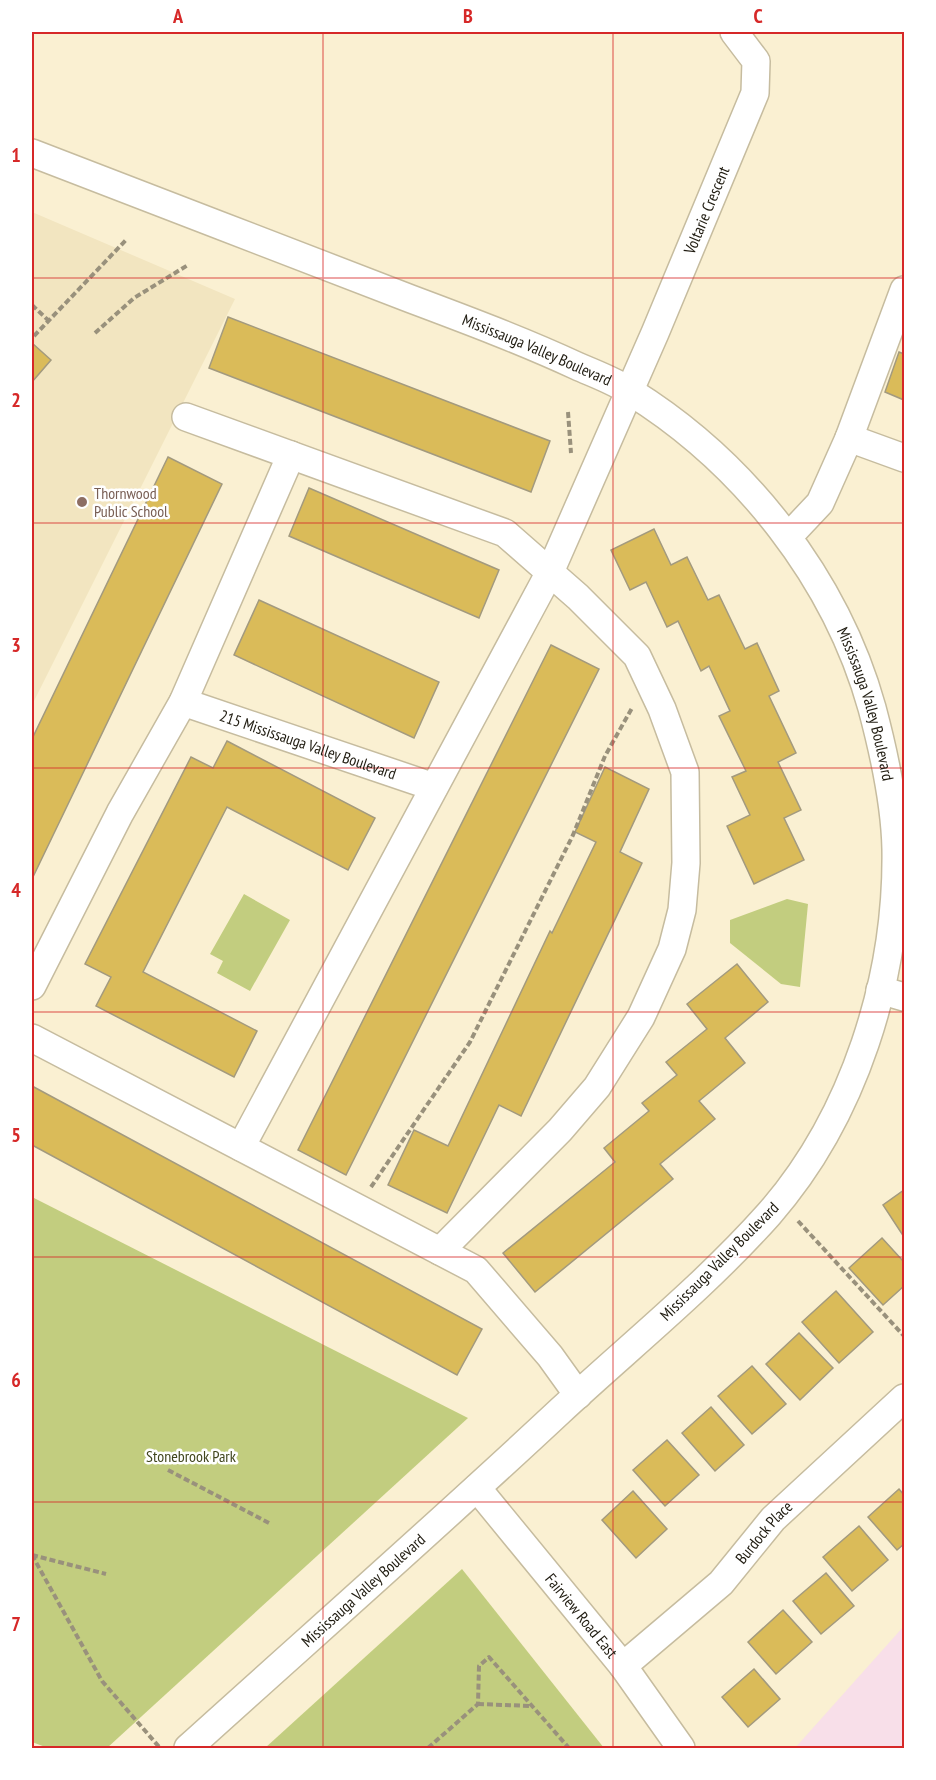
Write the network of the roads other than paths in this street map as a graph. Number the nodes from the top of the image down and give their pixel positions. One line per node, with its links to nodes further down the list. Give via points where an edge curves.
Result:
1 (734, 32): 4 (street, Voltarie Crescent, via 756,61 755,93)
2 (32, 153): 4 (street, Mississauga Valley Boulevard, via 519,340)
3 (904, 290): 6 (street)
4 (629, 390): 9 (street, Mississauga Valley Boulevard, via 694,438 757,498); 10 (street, Voltarie Crescent)
5 (186, 417): 7 (street)
6 (849, 438): 8 (street); 9 (street, via 820,503)
7 (291, 455): 10 (street, via 505,533); 11 (street)
8 (904, 458)
9 (788, 537): 14 (street, Mississauga Valley Boulevard, via 847,636 883,751 896,845)
10 (550, 572): 12 (street, Voltarie Crescent); 17 (street, via 637,656 685,772 682,910 672,949 641,1017 597,1087 560,1130)
11 (183, 702): 12 (street, 215 Mississauga Valley Boulevard); 13 (street, via 120,813)
12 (434, 787): 16 (street, Voltarie Crescent)
13 (32, 986)
14 (892, 994): 18 (street, Mississauga Valley Boulevard, via 832,1120 802,1171 769,1214 687,1297)
15 (32, 1038): 16 (street)
16 (241, 1147): 17 (street)
17 (440, 1251): 18 (street, via 476,1270)
18 (578, 1395): 20 (street, Mississauga Valley Boulevard)
19 (904, 1398): 21 (street, Burdock Place, via 773,1520 721,1583)
20 (477, 1488): 21 (street, Fairview Road East); 22 (street, Mississauga Valley Boulevard)
21 (623, 1666): 23 (street, Fairview Road East)
22 (188, 1749)
23 (681, 1749)

